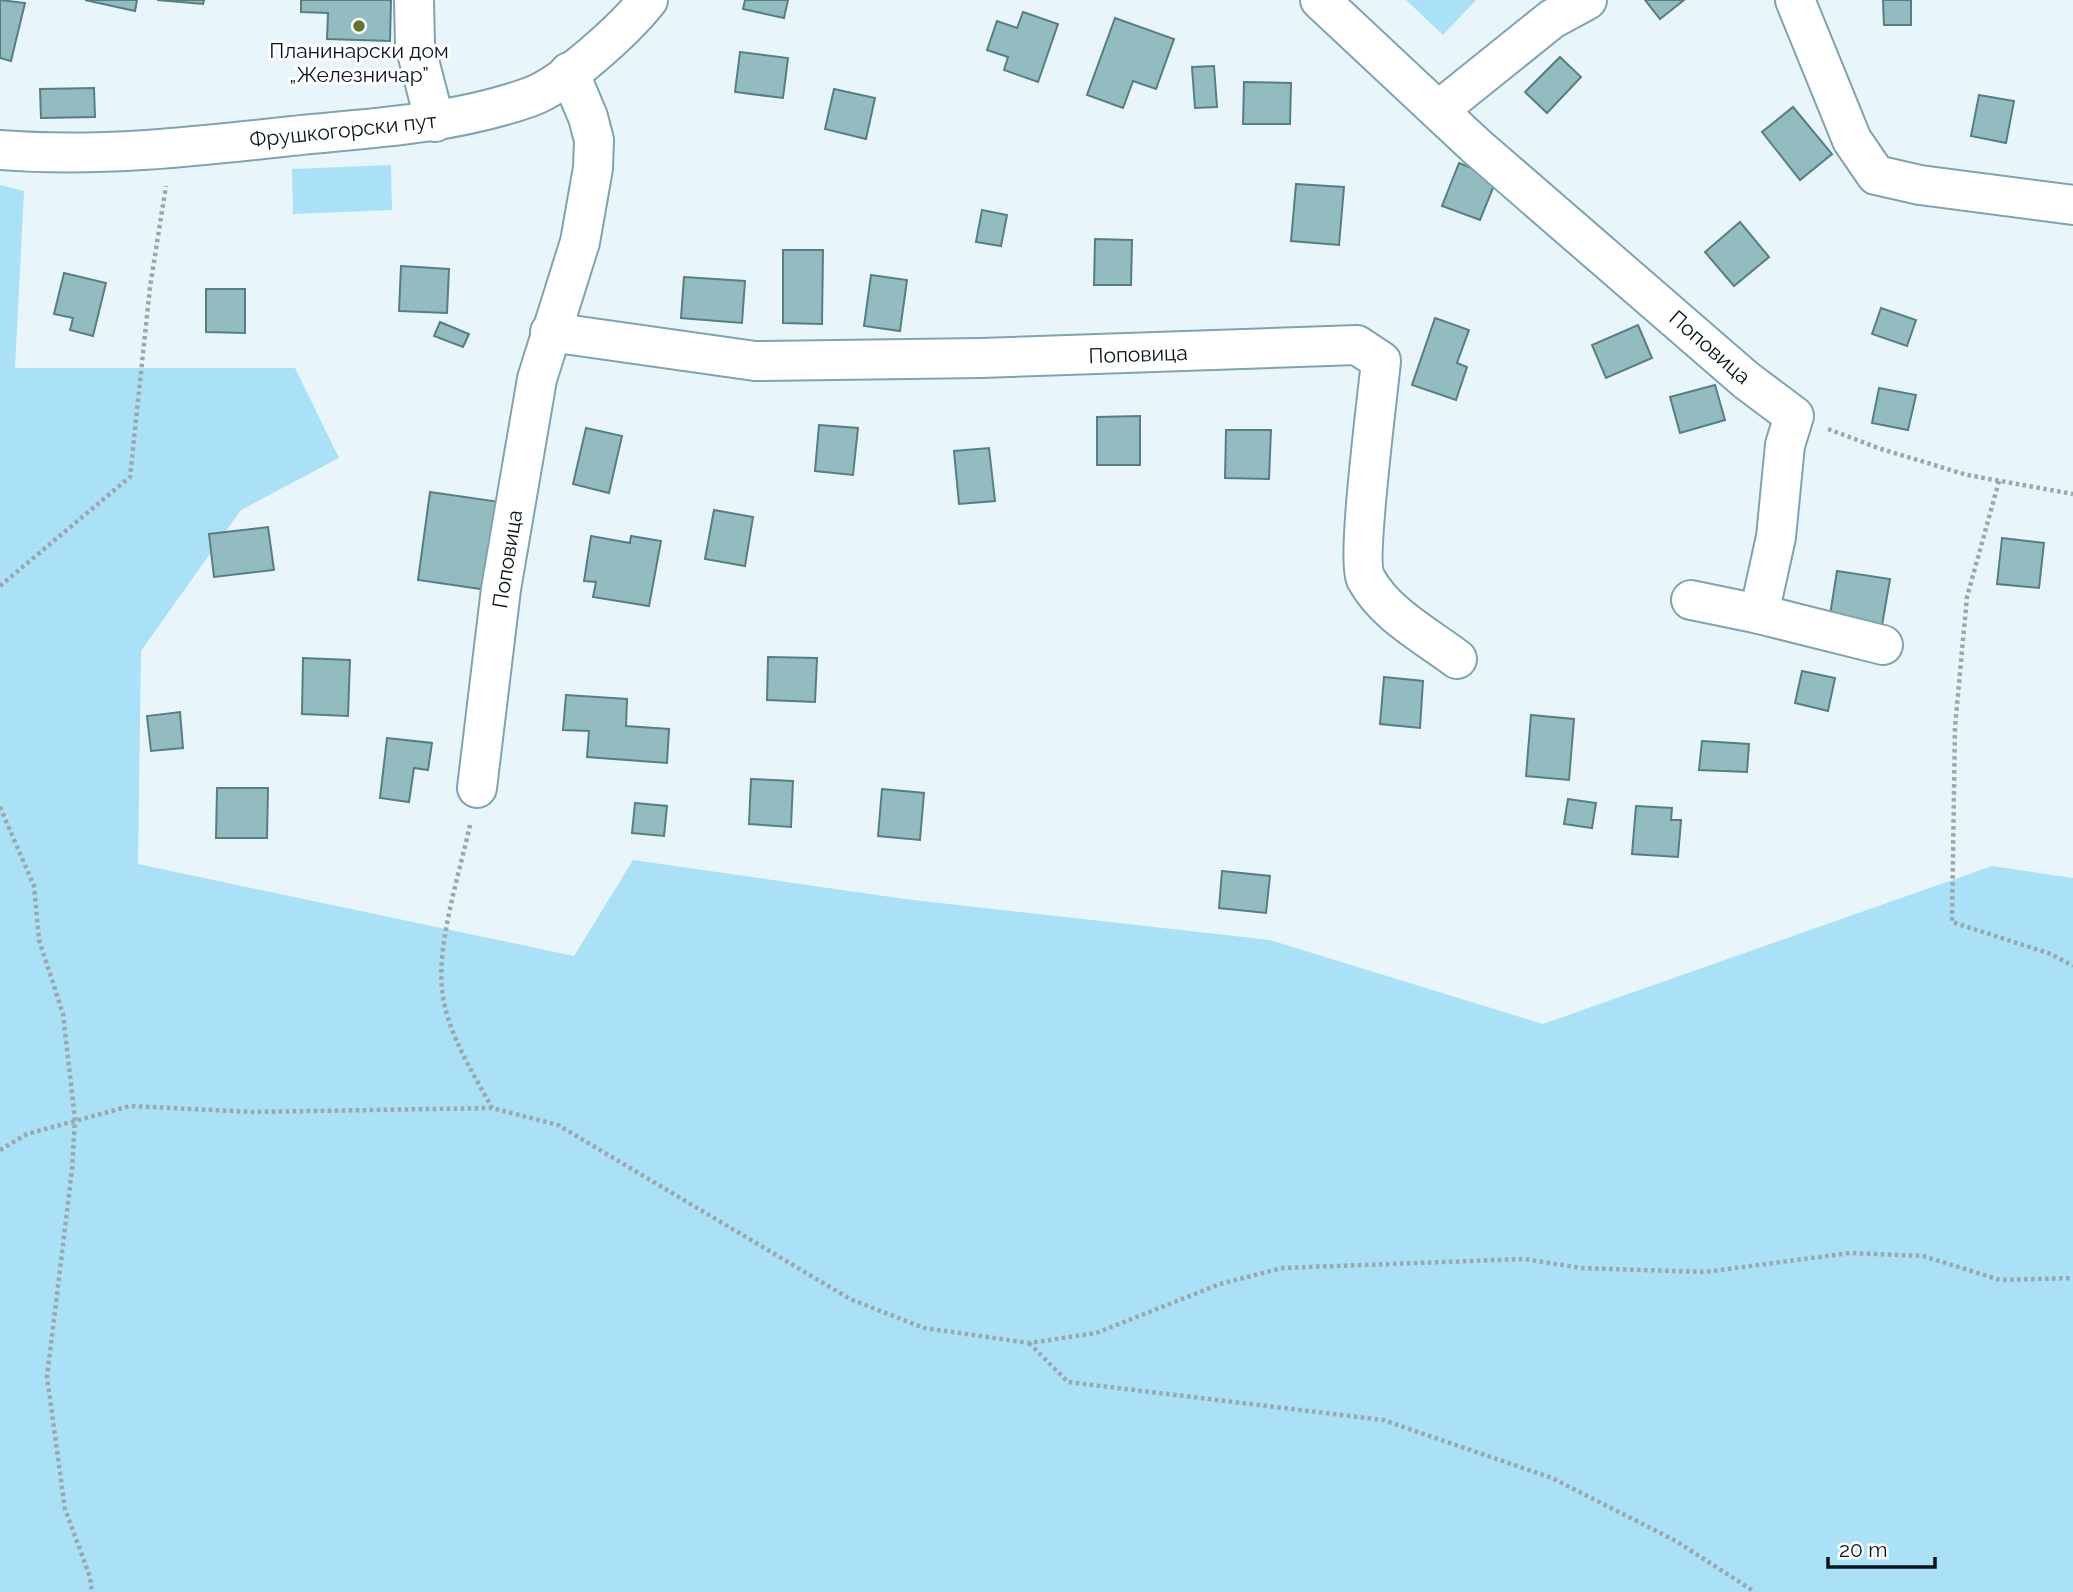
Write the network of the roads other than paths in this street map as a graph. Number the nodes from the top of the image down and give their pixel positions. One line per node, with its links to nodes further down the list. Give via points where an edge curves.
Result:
1 (414, 0): 8 (street, via 415,45)
2 (648, 0): 6 (street, Фрушкогорски пут, via 633,19)
3 (1320, 0): 7 (street, Поповица)
4 (1587, 0): 7 (street, via 1552,19)
5 (1795, 0): 10 (street, via 1852,140 1876,175)
6 (569, 72): 8 (street, Фрушкогорски пут, via 533,96); 11 (street, Поповица, via 594,140 593,168 580,242)
7 (1440, 110): 13 (street, Поповица, via 1746,380 1794,416 1785,445 1776,537)
8 (435, 122): 9 (street, Фрушкогорски пут, via 172,147)
9 (0, 150)
10 (2073, 205)
11 (550, 332): 15 (street, Поповица, via 755,361 1357,345 1381,361 1365,515 1364,575 1381,602); 16 (street, Поповица, via 537,379 501,589)
12 (1691, 600): 13 (street)
13 (1759, 614): 14 (street)
14 (1883, 645)
15 (1457, 659)
16 (477, 788)

